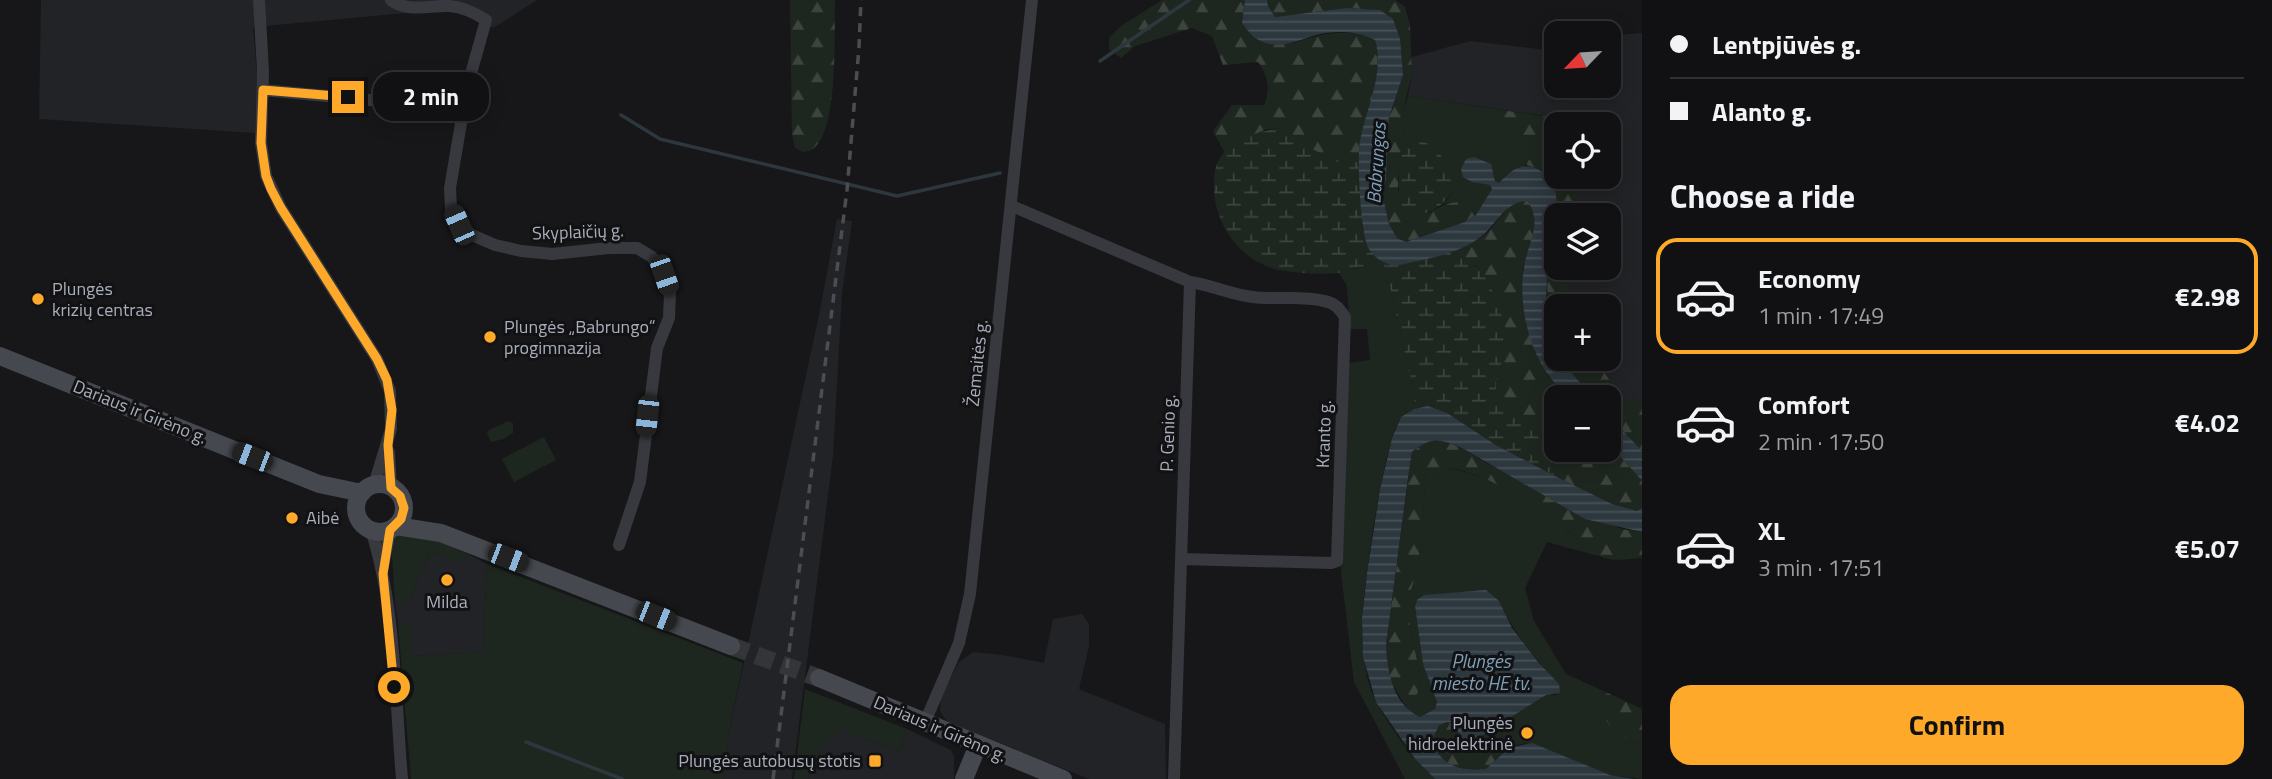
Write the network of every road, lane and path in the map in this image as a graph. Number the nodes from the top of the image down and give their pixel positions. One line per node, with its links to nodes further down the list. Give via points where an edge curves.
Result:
1 (259, 0): 4 (street)
2 (391, 0): 5 (street, Skyplaičių g., via 406,7 468,9 486,20)
3 (1032, 0): 6 (street, Žemaitės g.)
4 (263, 90): 5 (street); 9 (street, via 261,143 266,176 281,208 384,371 392,401 388,445)
5 (465, 109): 14 (street, Skyplaičių g., via 450,188 451,208 459,225 495,245 521,251 552,254 637,248 652,257 664,275 670,292 668,318 653,371 640,482)
6 (1012, 206): 7 (street); 19 (street, Žemaitės g., via 970,594 959,643)
7 (1190, 282): 15 (street, P. Genio g.); 15 (street, Kranto g., via 1255,298 1336,304 1345,317 1345,330 1337,561)
8 (0, 356): 9 (main road, Dariaus ir Girėno g., via 319,484)
9 (371, 494): 10 (main road, Dariaus ir Girėno g., via 400,496); 12 (main road, Dariaus ir Girėno g., via 360,522)
10 (404, 508): 11 (main road); 13 (main road, Dariaus ir Girėno g.)
11 (393, 528): 12 (main road, Dariaus ir Girėno g.); 13 (main road, Dariaus ir Girėno g.); 16 (street)
12 (371, 530): 16 (street)
13 (441, 533): 17 (main road, Dariaus ir Girėno g.)
14 (619, 545)
15 (1182, 559): 24 (street, P. Genio g.)
16 (383, 574): 21 (street)
17 (731, 646)
18 (819, 678): 19 (main road, Dariaus ir Girėno g.)
19 (925, 722): 20 (main road, Dariaus ir Girėno g.)
20 (978, 745): 22 (main road); 23 (main road, Dariaus ir Girėno g.)
21 (402, 779)
22 (964, 779)
23 (1063, 779)
24 (1174, 779)

